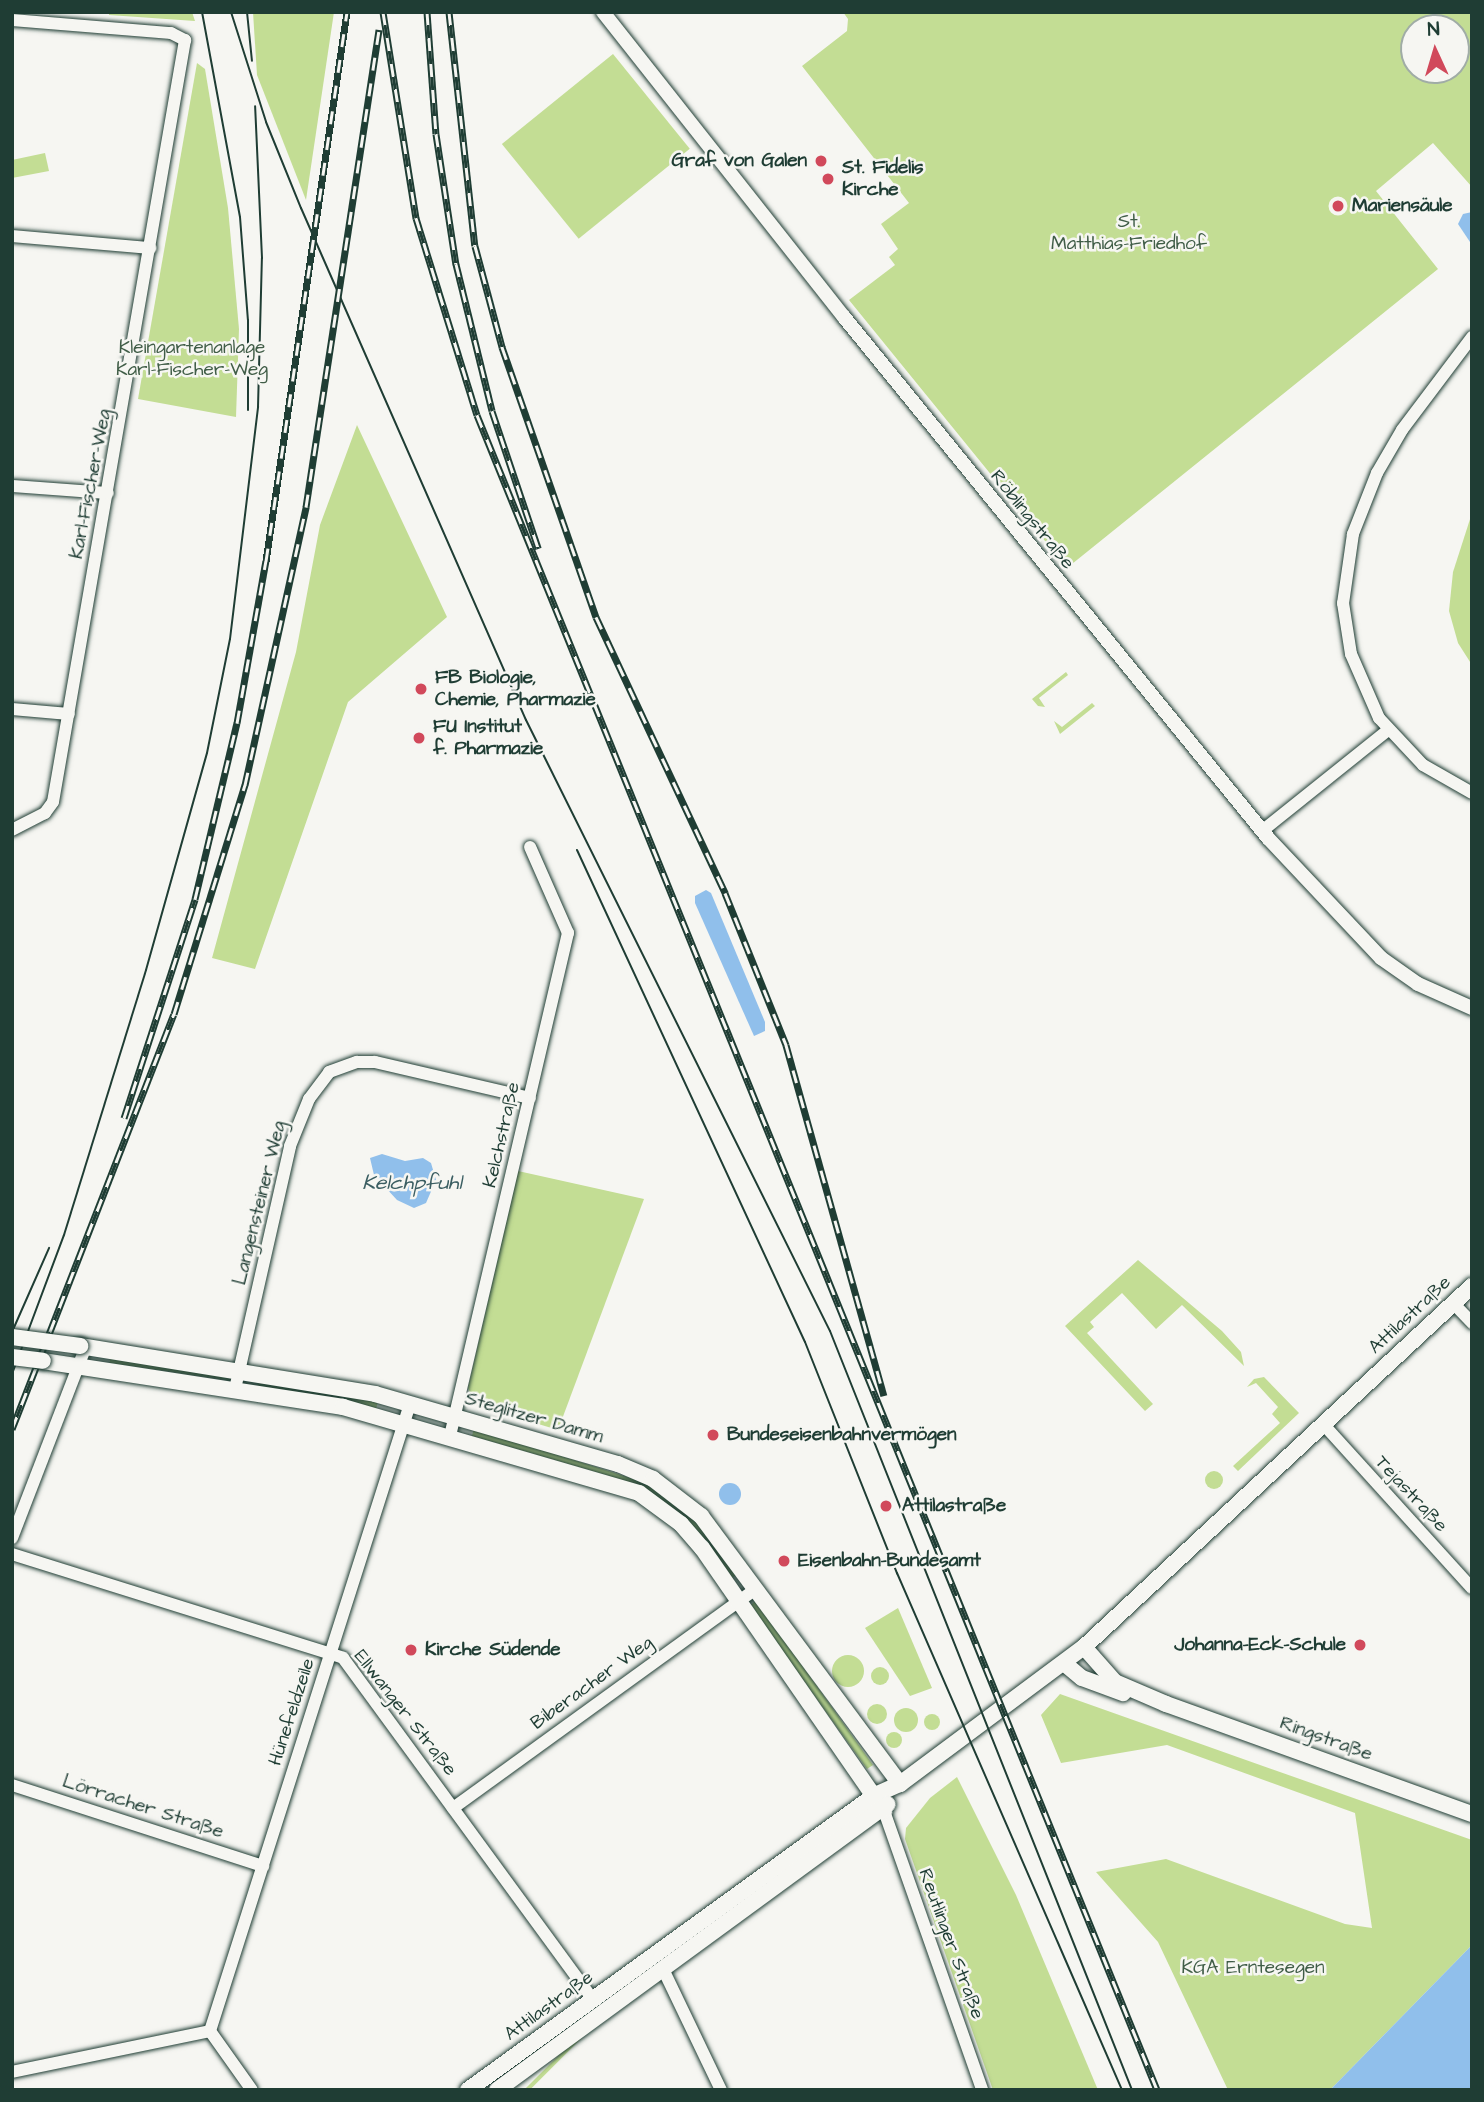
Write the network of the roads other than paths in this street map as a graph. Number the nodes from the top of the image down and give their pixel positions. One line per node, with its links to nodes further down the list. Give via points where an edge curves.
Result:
1 (603, 12): 13 (street, Röblingstraße, via 869,349)
2 (12, 20): 4 (street, Karl-Fischer-Weg, via 171,33 186,40)
3 (12, 236): 4 (street)
4 (150, 248): 7 (street, Karl-Fischer-Weg)
5 (1472, 337): 10 (street, via 1386,454 1367,492 1348,556 1346,632 1360,682)
6 (12, 486): 7 (street)
7 (108, 493): 9 (street, Karl-Fischer-Weg)
8 (12, 709): 9 (street)
9 (69, 714): 12 (street, Karl-Fischer-Weg, via 51,808)
10 (1388, 730): 11 (street, via 1423,765); 13 (street)
11 (1472, 793)
12 (12, 830)
13 (1262, 831): 15 (street, Röblingstraße, via 1381,958 1418,984)
14 (530, 847): 16 (street, Kelchstraße, via 568,933)
15 (1472, 1009)
16 (530, 1098): 24 (street, Langensteiner Weg, via 375,1062 357,1062 329,1072 309,1099 290,1146); 27 (street, Kelchstraße)
17 (1472, 1286): 18 (main road, Attilastraße)
18 (1454, 1303): 19 (street); 29 (main road, Attilastraße)
19 (1472, 1323)
20 (12, 1337): 21 (main road, Steglitzer Damm, bridge)
21 (83, 1346): 23 (street); 24 (main road, Steglitzer Damm)
22 (12, 1357): 23 (main road, Steglitzer Damm, bridge)
23 (75, 1365): 25 (main road, Steglitzer Damm); 31 (street)
24 (238, 1369): 25 (street, Langensteiner Weg); 26 (main road, Steglitzer Damm)
25 (235, 1389): 28 (main road, Steglitzer Damm)
26 (410, 1404): 27 (main road, Steglitzer Damm); 28 (street, Hünefeldzeile)
27 (455, 1417): 30 (street, Kelchstraße); 34 (main road, Steglitzer Damm, via 653,1479 701,1516)
28 (405, 1422): 30 (main road, Steglitzer Damm); 37 (street, Hünefeldzeile)
29 (1324, 1425): 33 (street, Tejastraße); 36 (main road, Attilastraße)
30 (450, 1436): 35 (main road, Steglitzer Damm, via 639,1493 681,1524)
31 (12, 1538)
32 (12, 1554): 37 (street, Ellwanger Straße)
33 (1472, 1588)
34 (755, 1589): 35 (street, Biberacher Weg); 40 (main road, Steglitzer Damm)
35 (739, 1601): 42 (main road, Steglitzer Damm); 43 (street, Biberacher Weg)
36 (1083, 1647): 38 (main road, Attilastraße); 39 (main road, Ringstraße, via 1115,1682)
37 (331, 1655): 43 (street, Ellwanger Straße, via 343,1658); 46 (street, Hünefeldzeile)
38 (1064, 1662): 39 (main road, Ringstraße, via 1082,1678); 40 (main road, Attilastraße)
39 (1166, 1704): 45 (main road, Ringstraße)
40 (900, 1784): 42 (main road, Attilastraße); 44 (main road, Attilastraße)
41 (12, 1785): 46 (street, Lörracher Straße)
42 (875, 1795): 44 (main road, Steglitzer Damm); 47 (main road, Attilastraße)
43 (453, 1808): 48 (street, Ellwanger Straße)
44 (884, 1811): 47 (main road, Attilastraße); 55 (street, Reutlinger Straße)
45 (1472, 1814)
46 (263, 1867): 49 (street, Hünefeldzeile)
47 (658, 1963): 48 (main road, Attilastraße); 53 (main road, Attilastraße); 54 (street)
48 (593, 2000): 52 (main road, Attilastraße)
49 (210, 2031): 50 (street); 51 (street)
50 (12, 2071)
51 (252, 2090)
52 (468, 2090)
53 (496, 2090)
54 (721, 2090)
55 (982, 2090)

